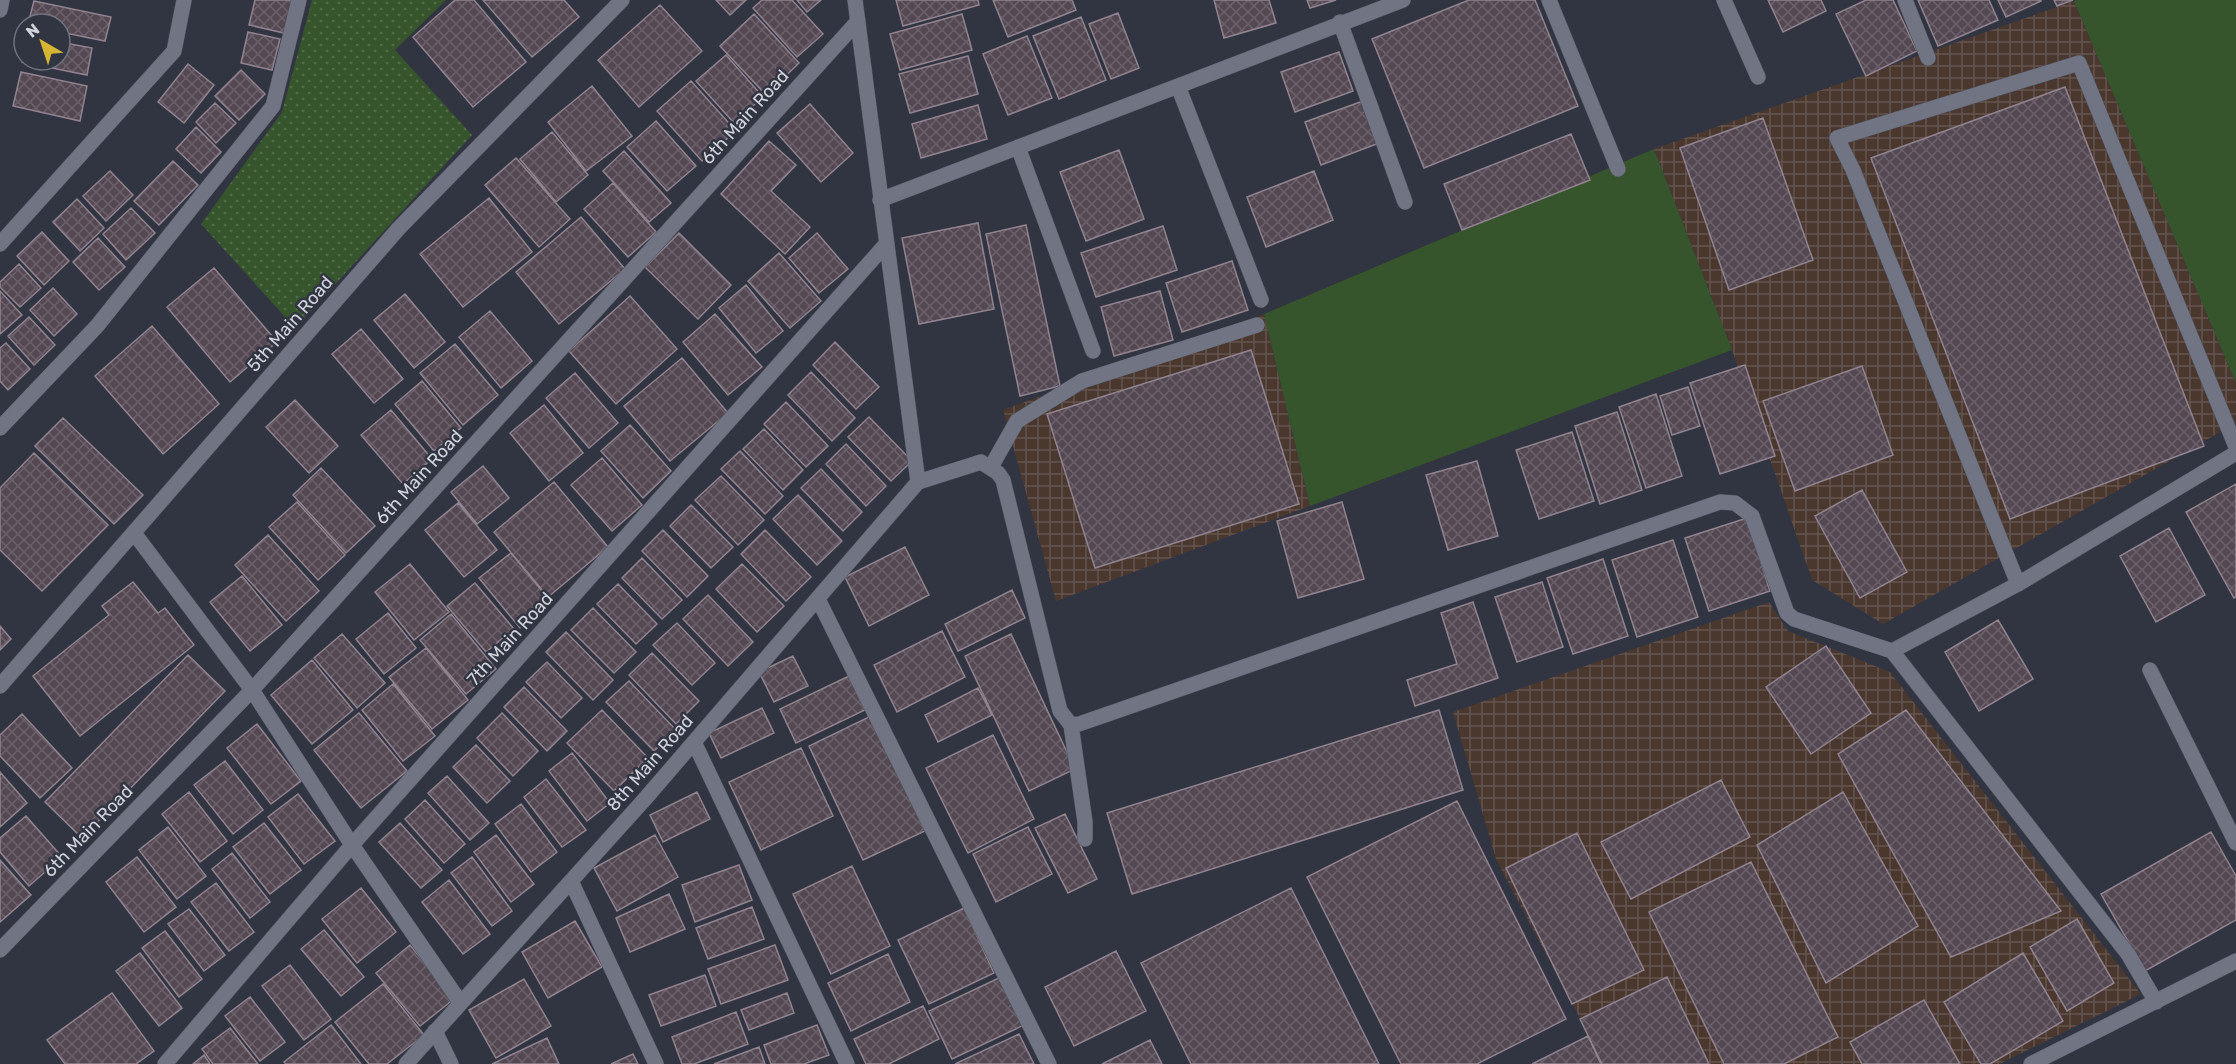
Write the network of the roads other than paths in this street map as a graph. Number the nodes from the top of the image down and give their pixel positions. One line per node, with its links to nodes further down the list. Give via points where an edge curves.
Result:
1 (2, 0): 10 (street)
2 (184, 0): 21 (street, via 174,51)
3 (299, 0): 25 (street, via 273,106 98,326)
4 (622, 0): 30 (street, 5th Main Road, via 399,228)
5 (855, 0): 11 (street)
6 (1403, 0): 12 (street)
7 (1548, 0): 17 (street)
8 (1724, 0): 14 (street)
9 (1905, 0): 13 (street)
10 (0, 10)
11 (858, 21): 18 (street); 36 (street, 6th Main Road)
12 (1340, 22): 15 (street); 19 (street)
13 (1928, 58)
14 (1758, 76)
15 (1178, 86): 16 (street); 22 (street)
16 (1018, 147): 18 (street); 24 (street)
17 (1618, 169)
18 (880, 200): 20 (street)
19 (1405, 202)
20 (887, 243): 29 (street); 41 (street, 7th Main Road)
21 (0, 244)
22 (1261, 300)
23 (1257, 325): 28 (street, via 1082,381 1017,421)
24 (1094, 351)
25 (0, 428)
26 (2236, 447): 31 (street, via 2079,63 1837,138)
27 (2236, 453): 31 (street)
28 (991, 467): 29 (street, via 981,462); 37 (street, via 1003,480 1060,711)
29 (918, 482): 32 (street, 8th Main Road)
30 (134, 532): 35 (street, 5th Main Road); 36 (street)
31 (2018, 584): 33 (street)
32 (818, 599): 38 (street, 8th Main Road); 53 (street)
33 (1892, 651): 37 (street, via 1794,620 1783,606 1752,516 1735,503 1720,502); 46 (street, via 2128,954)
34 (2150, 670): 40 (street)
35 (0, 686)
36 (252, 690): 41 (street); 43 (street, 6th Main Road)
37 (1071, 725): 39 (street)
38 (694, 742): 42 (street, 8th Main Road); 52 (street)
39 (1085, 839)
40 (2236, 843)
41 (352, 845): 45 (street); 48 (street, 7th Main Road)
42 (571, 881): 45 (street, 8th Main Road); 51 (street)
43 (0, 950)
44 (2236, 961): 46 (street)
45 (460, 1002): 47 (street, 8th Main Road)
46 (2156, 1002): 54 (street)
47 (435, 1031): 49 (street, 8th Main Road); 50 (street)
48 (165, 1064)
49 (406, 1064)
50 (451, 1064)
51 (656, 1064)
52 (847, 1064)
53 (1049, 1064)
54 (2031, 1064)

